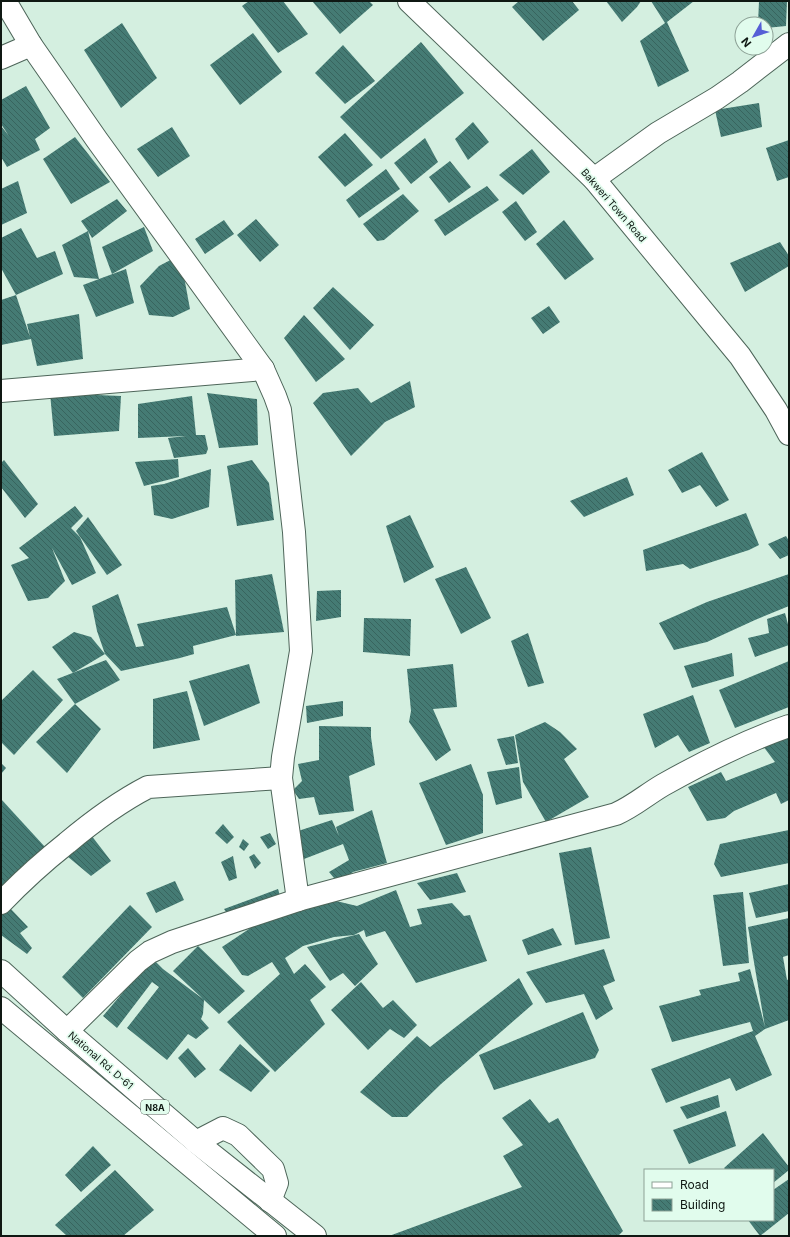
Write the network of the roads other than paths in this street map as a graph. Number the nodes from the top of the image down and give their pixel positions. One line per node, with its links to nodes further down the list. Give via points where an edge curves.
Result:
1 (5, 1): 4 (main road)
2 (409, 1): 6 (main road, Bakweri Town Road)
3 (789, 44): 6 (main road, via 740,82 658,133)
4 (31, 45): 5 (main road); 7 (main road)
5 (1, 58)
6 (594, 179): 9 (main road, Bakweri Town Road, via 740,356)
7 (263, 369): 8 (main road); 11 (main road, via 280,410 294,532 301,651)
8 (1, 391)
9 (789, 434)
10 (789, 726): 12 (main road, via 729,750 616,814)
11 (281, 778): 12 (main road); 13 (main road, via 148,787 131,795 86,827 21,881)
12 (298, 900): 16 (main road, via 172,942 150,952)
13 (1, 903)
14 (1, 971): 16 (main road, National Rd. D-61 / N8A)
15 (1, 1008): 19 (main road, N8A)
16 (67, 1031): 17 (main road, National Rd. D-61 / N8A)
17 (196, 1142): 18 (main road, National Rd. D-61 / N8A); 18 (main road, via 224,1128 238,1135 273,1169 278,1183)
18 (270, 1201): 20 (main road, National Rd. D-61 / N8A)
19 (275, 1236)
20 (315, 1236)

